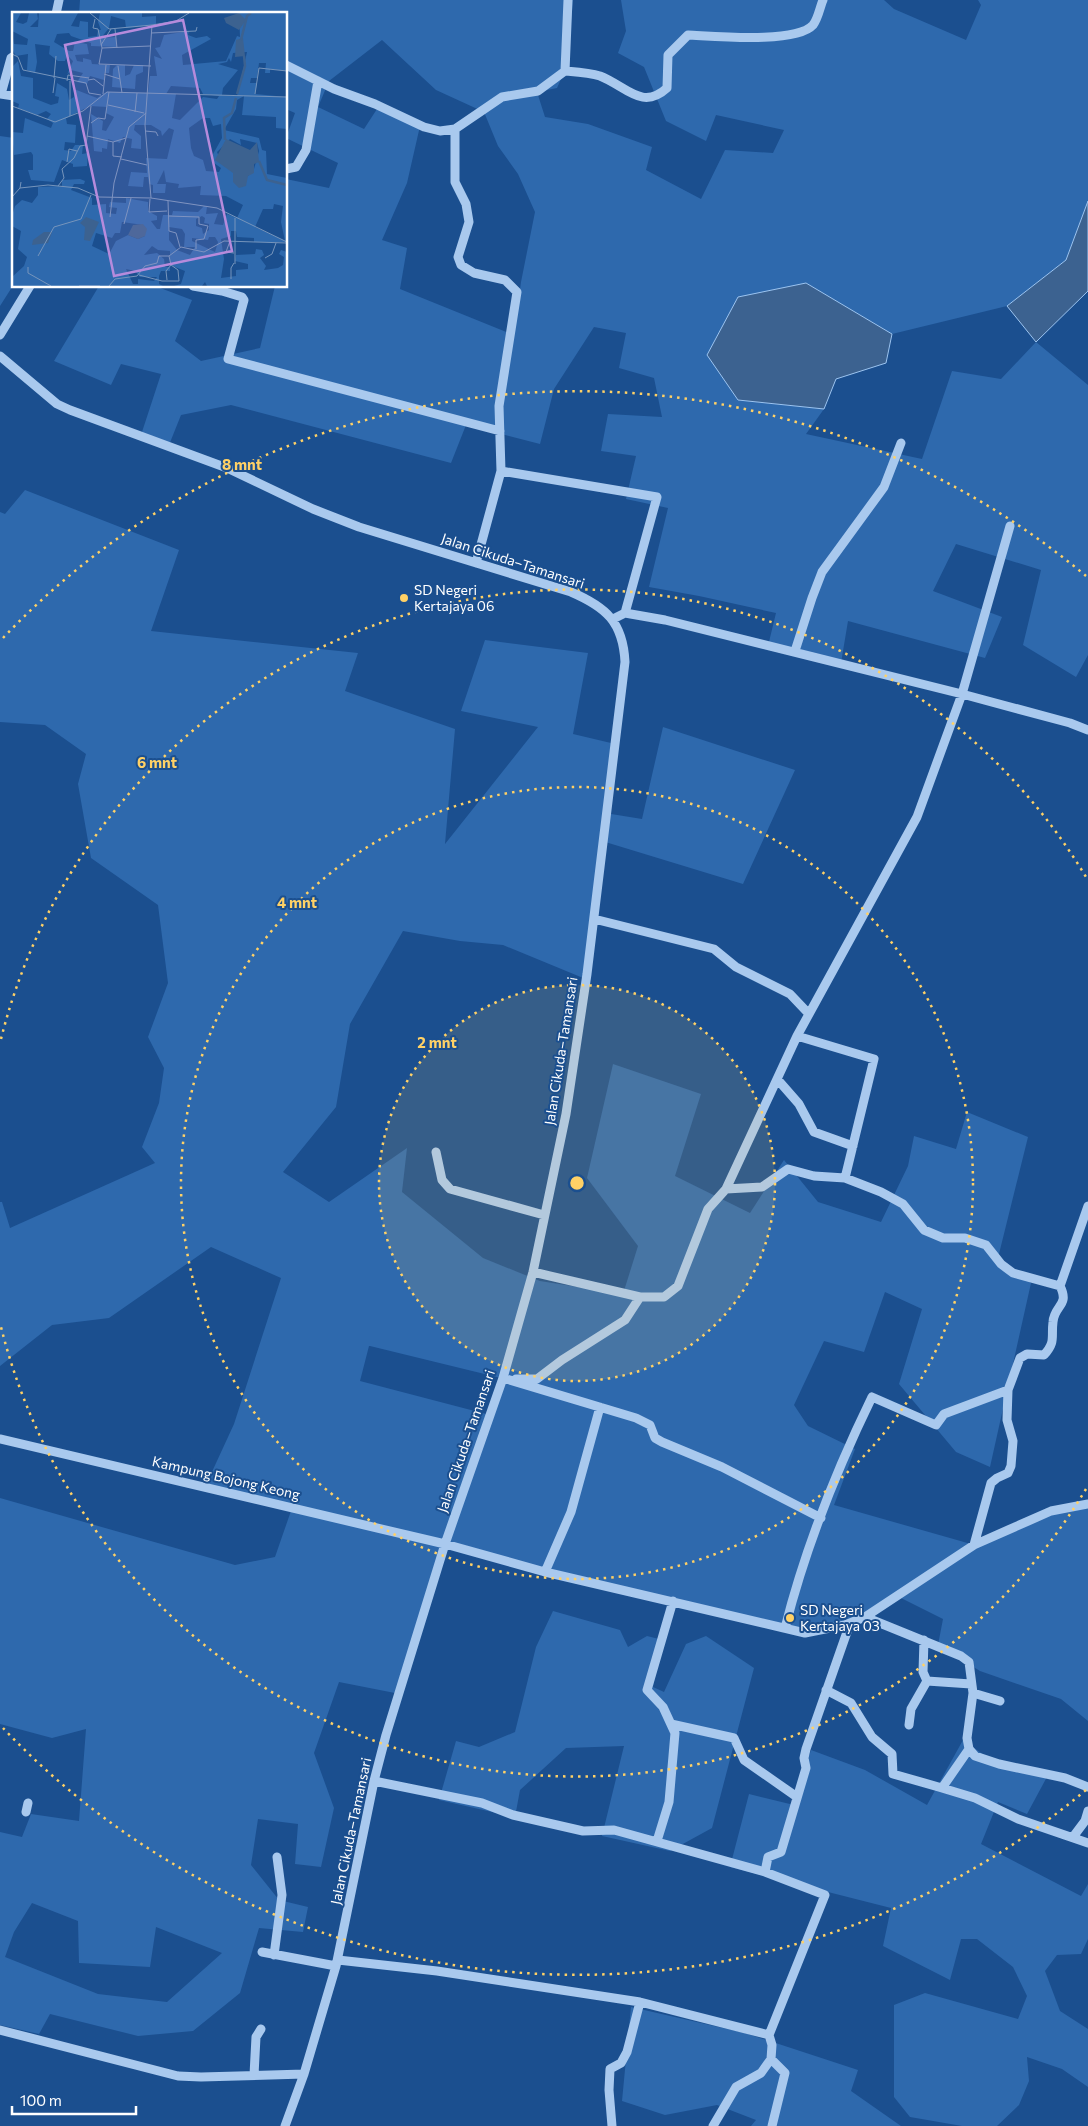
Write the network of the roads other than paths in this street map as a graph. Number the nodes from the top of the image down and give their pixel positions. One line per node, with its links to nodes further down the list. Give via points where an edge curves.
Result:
1 (568, 0): 5 (street)
2 (823, 0): 5 (street, via 812,25 797,34 745,38 688,35 668,55 667,88 657,97 641,98 599,76)
3 (12, 57): 7 (street)
4 (288, 66): 6 (street)
5 (565, 71): 8 (street, via 538,91 502,97)
6 (318, 81): 8 (street, via 424,127 440,131); 9 (street, via 304,155 296,167)
7 (1, 94)
8 (455, 129): 14 (street, via 455,182 466,204 468,222 458,257 461,266 474,273 505,280 518,292 499,406)
9 (288, 169)
10 (29, 288): 12 (street)
11 (205, 288): 14 (street, via 244,300 228,359)
12 (0, 334)
13 (0, 356): 18 (street, Jalan Cikuda–Tamansari, via 57,404 70,410 227,468 359,527)
14 (500, 432): 16 (street)
15 (901, 444): 21 (street, via 884,488 822,572)
16 (501, 471): 18 (street); 19 (street, via 657,497)
17 (1010, 526): 22 (street)
18 (476, 563): 20 (street, Jalan Cikuda–Tamansari, via 571,592 600,606)
19 (625, 613): 20 (street); 21 (street)
20 (613, 619): 24 (street, Jalan Cikuda–Tamansari, via 621,634 625,662)
21 (795, 652): 22 (street)
22 (962, 694): 23 (street); 25 (street, via 916,817)
23 (1088, 730)
24 (594, 919): 25 (street, via 714,949 736,967 790,994); 33 (street, Jalan Cikuda–Tamansari, via 566,1114)
25 (809, 1014): 26 (street)
26 (797, 1036): 27 (street); 28 (street, via 874,1059)
27 (778, 1080): 28 (street, via 799,1104 814,1132); 31 (street)
28 (852, 1146): 30 (street)
29 (436, 1152): 33 (street, via 442,1180 450,1189)
30 (845, 1178): 31 (street, via 814,1176 788,1169 762,1187); 35 (street, via 904,1204 924,1230 943,1238 965,1238 986,1245 1001,1264 1014,1273)
31 (726, 1189): 36 (street, via 708,1209 678,1286 664,1297)
32 (1088, 1206): 35 (street)
33 (544, 1215): 34 (street, Jalan Cikuda–Tamansari)
34 (533, 1272): 36 (street); 37 (street, Jalan Cikuda–Tamansari)
35 (1060, 1286): 38 (street, via 1064,1294 1063,1303 1054,1317 1054,1337 1049,1349 1044,1355 1028,1354 1020,1358)
36 (640, 1297): 37 (street, via 625,1320 537,1379)
37 (503, 1378): 39 (street); 43 (street, Jalan Cikuda–Tamansari)
38 (1008, 1390): 42 (street, via 944,1414 936,1424 872,1397 847,1448); 44 (street, via 1006,1420 1013,1442 1011,1466 1008,1473 992,1483)
39 (600, 1407): 42 (street, via 650,1425 655,1438 662,1442 722,1467); 45 (street, via 571,1512)
40 (0, 1439): 43 (street, Kampung Bojong Keong)
41 (1088, 1504): 44 (street, Kampung Bojong Keong, via 1051,1511)
42 (821, 1518): 49 (street, via 796,1584)
43 (445, 1544): 45 (street, Kampung Bojong Keong); 58 (street, Jalan Cikuda–Tamansari)
44 (974, 1545): 47 (street, Kampung Bojong Keong)
45 (545, 1572): 46 (street, Kampung Bojong Keong)
46 (673, 1601): 49 (street, Kampung Bojong Keong); 55 (street, via 647,1690 663,1707)
47 (865, 1617): 48 (street, Kampung Bojong Keong); 50 (street)
48 (845, 1625): 49 (street, Kampung Bojong Keong, via 805,1633); 53 (street, via 846,1632)
49 (785, 1628)
50 (924, 1640): 51 (street, via 923,1672); 52 (street, via 962,1656 968,1662)
51 (927, 1681): 52 (street); 56 (street, via 911,1709)
52 (972, 1689): 54 (street); 57 (street, via 967,1738)
53 (826, 1690): 60 (street, via 851,1703 872,1737 892,1754 893,1774); 61 (street, via 806,1749 806,1768)
54 (1000, 1701)
55 (671, 1724): 61 (street, via 734,1738 744,1760); 64 (street, via 675,1732 669,1802)
56 (909, 1725)
57 (969, 1749): 59 (street, via 975,1756 999,1764 1065,1778); 60 (street)
58 (374, 1781): 64 (street, via 482,1803 513,1815 583,1831 614,1830); 70 (street, Jalan Cikuda–Tamansari)
59 (1088, 1787)
60 (942, 1788): 63 (street)
61 (797, 1797): 67 (street, via 781,1852 768,1858)
62 (1088, 1812): 63 (street)
63 (1073, 1837): 65 (street)
64 (657, 1841): 67 (street)
65 (1088, 1843)
66 (277, 1856): 69 (street, via 282,1895)
67 (765, 1872): 74 (street, via 825,1895)
68 (262, 1952): 69 (street)
69 (274, 1955): 70 (street)
70 (337, 1963): 71 (street, via 437,1971); 76 (street, Jalan Cikuda–Tamansari)
71 (640, 2002): 74 (street); 79 (street, via 627,2052 621,2063 610,2069)
72 (262, 2028): 77 (street, via 256,2037)
73 (0, 2030): 77 (street, via 178,2076)
74 (769, 2035): 75 (street)
75 (771, 2060): 80 (street, via 761,2073 736,2087); 81 (street, via 785,2073)
76 (304, 2074): 77 (street); 78 (street, Jalan Cikuda–Tamansari)
77 (254, 2075)
78 (285, 2126)
79 (612, 2126)
80 (713, 2126)
81 (772, 2126)

